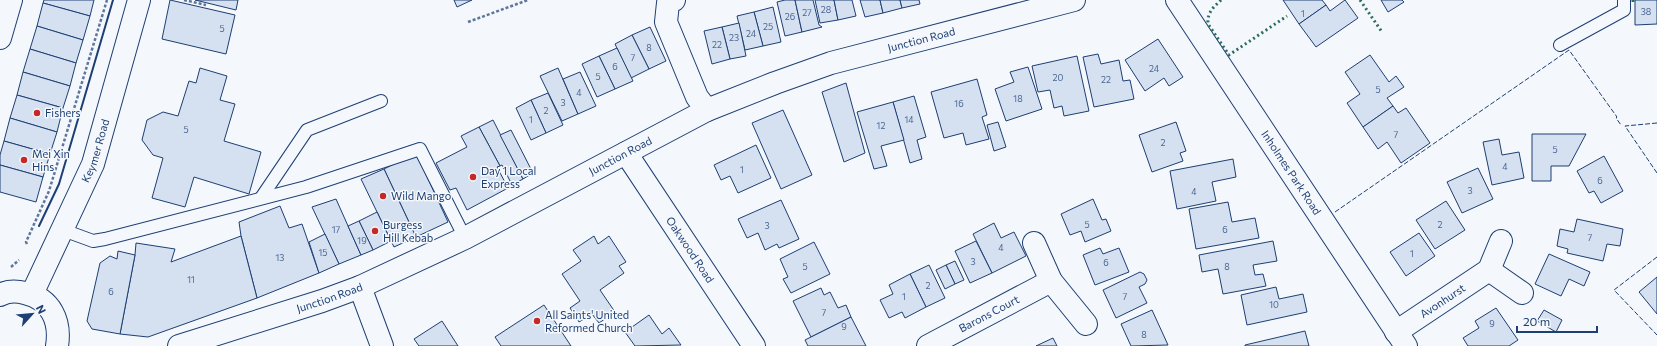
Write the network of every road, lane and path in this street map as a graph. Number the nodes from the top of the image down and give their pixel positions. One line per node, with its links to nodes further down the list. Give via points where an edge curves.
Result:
1 (11, 0): 12 (street)
2 (107, 0): 22 (path, via 49,191 26,242)
3 (139, 0): 18 (street, Keymer Road, via 93,164)
4 (184, 0): 10 (path)
5 (528, 0): 11 (path)
6 (1074, 0): 15 (street, Junction Road, via 831,63)
7 (1177, 0): 30 (street, Inholmes Park Road)
8 (1624, 0): 13 (lane, via 1624,10)
9 (669, 1): 15 (street, via 666,22 697,98)
10 (206, 5)
11 (468, 22)
12 (0, 38)
13 (1560, 45)
14 (381, 101): 17 (lane, via 307,130)
15 (707, 110): 16 (street, Junction Road)
16 (626, 153): 19 (street, Junction Road); 34 (street, Oakwood Road)
17 (262, 198): 18 (lane, via 93,241); 19 (lane, via 306,187 420,149)
18 (63, 230): 27 (street, Keymer Road)
19 (465, 238): 25 (street, Junction Road)
20 (1501, 242): 23 (street)
21 (1034, 244): 24 (street)
22 (28, 246)
23 (1489, 270): 26 (street); 30 (street, Avonhurst)
24 (1051, 281): 29 (street); 35 (street, Barons Court)
25 (360, 287): 32 (street, Junction Road); 33 (street)
26 (1522, 293)
27 (32, 294): 28 (street, via 17,292); 31 (street, via 53,312 59,334)
28 (0, 295)
29 (1086, 324)
30 (1401, 339)
31 (57, 346)
32 (179, 346)
33 (382, 346)
34 (754, 346)
35 (928, 346)

